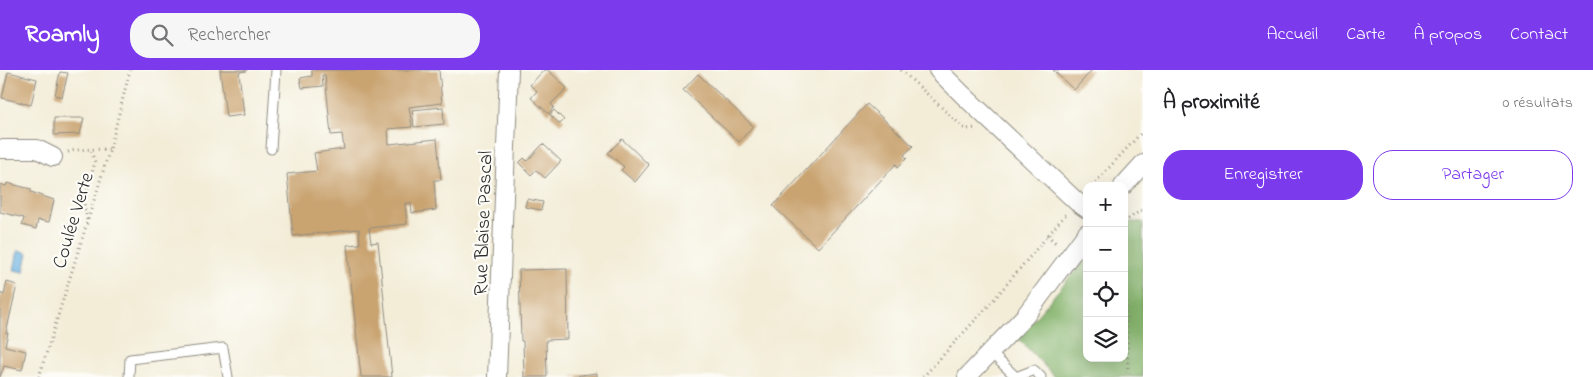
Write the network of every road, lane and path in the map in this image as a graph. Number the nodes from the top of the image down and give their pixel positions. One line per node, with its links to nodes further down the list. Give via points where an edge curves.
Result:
1 (130, 70): 6 (path, Coulée Verte)
2 (276, 70): 8 (lane)
3 (509, 70): 25 (street, Rue Blaise Pascal)
4 (938, 70): 14 (street)
5 (1143, 130): 12 (path)
6 (110, 148): 9 (path); 17 (path, Coulée Verte)
7 (0, 149): 10 (street, via 37,149)
8 (272, 149)
9 (91, 151): 10 (path, via 75,150); 17 (path, via 94,162 84,204)
10 (53, 157)
11 (1143, 164): 13 (street)
12 (1096, 182)
13 (1127, 182)
14 (1083, 206)
15 (1143, 209): 16 (path)
16 (1128, 219)
17 (88, 220): 22 (path, Coulée Verte)
18 (1124, 227): 30 (path)
19 (1048, 235): 26 (path)
20 (1083, 238): 21 (street, via 1025,316)
21 (991, 352): 27 (street); 28 (lane)
22 (39, 377)
23 (129, 377): 24 (lane, via 130,359 223,348)
24 (228, 377)
25 (496, 377)
26 (923, 377)
27 (967, 377)
28 (1016, 377): 29 (lane, via 1034,370)
29 (1041, 377)
30 (1128, 377)

